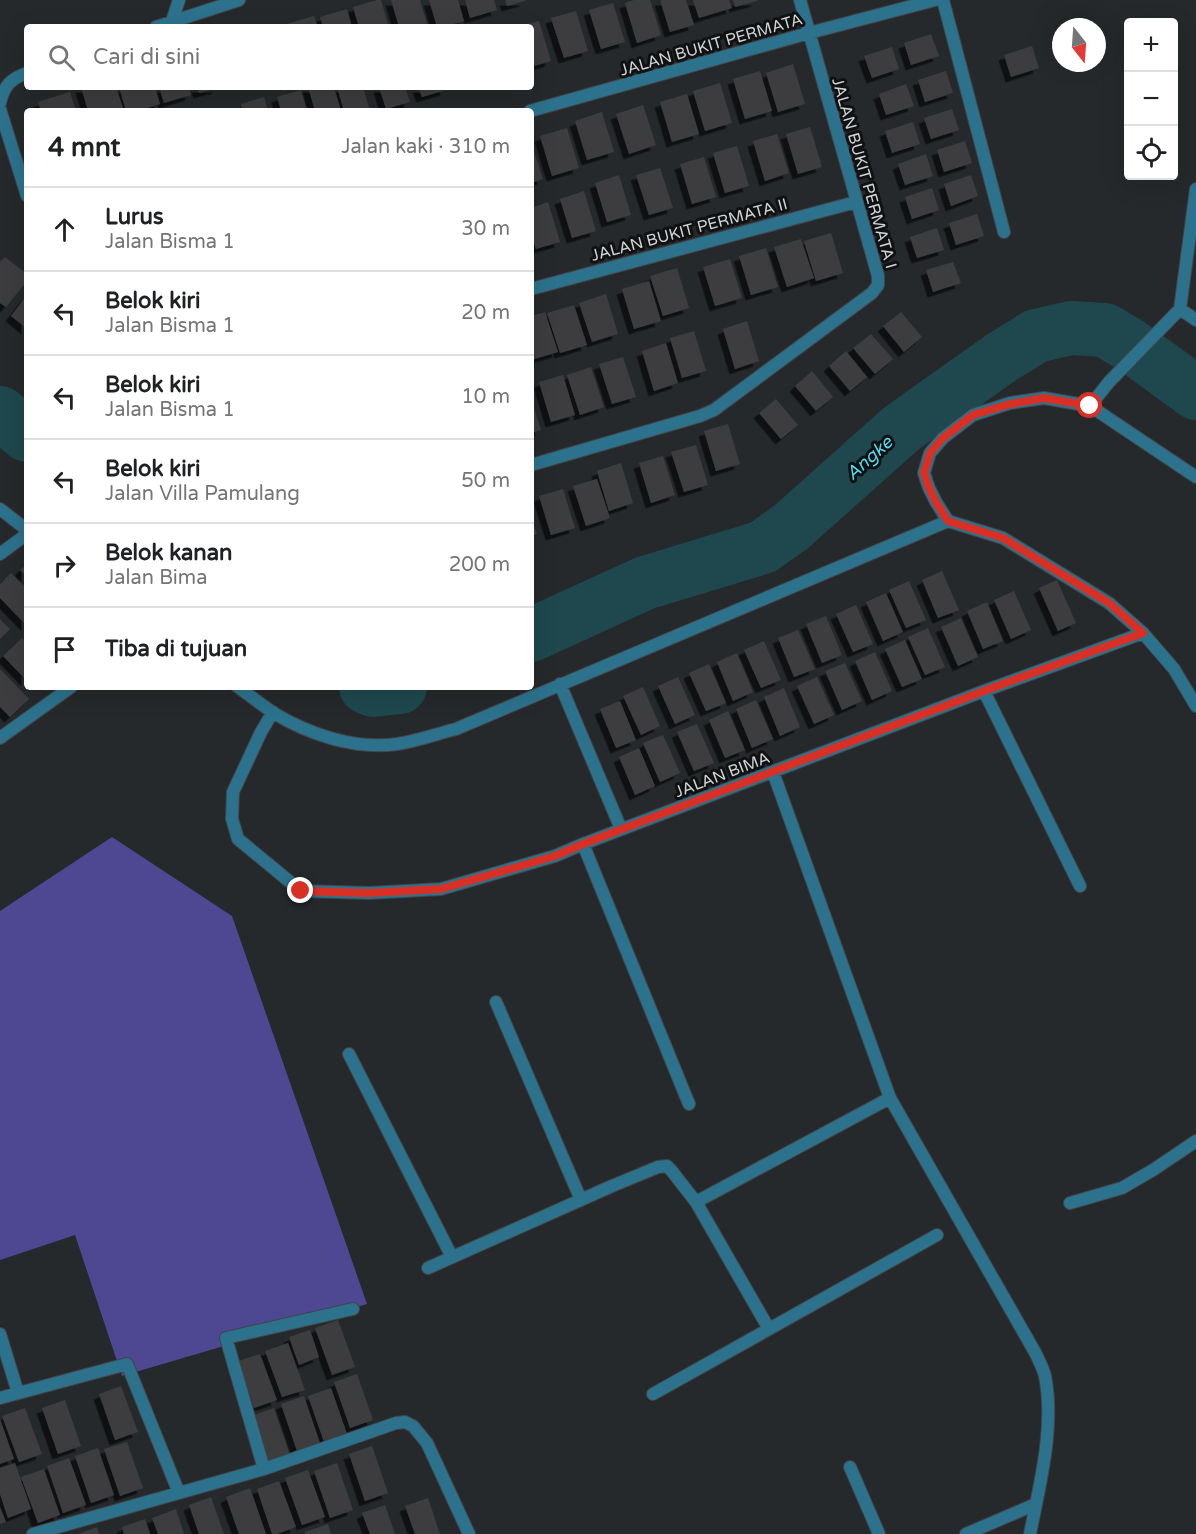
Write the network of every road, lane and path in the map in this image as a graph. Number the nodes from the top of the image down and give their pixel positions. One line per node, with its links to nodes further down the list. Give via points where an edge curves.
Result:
1 (179, 0): 6 (street)
2 (239, 0): 6 (street)
3 (800, 0): 8 (street, JALAN BUKIT PERMATA I)
4 (935, 0): 8 (street, JALAN BUKIT PERMATA)
5 (943, 0): 16 (street)
6 (172, 21): 7 (street)
7 (164, 24)
8 (808, 33): 12 (street, JALAN BUKIT PERMATA); 15 (street, JALAN BUKIT PERMATA I)
9 (24, 74): 10 (street, via 3,90)
10 (0, 103)
11 (0, 109): 13 (street)
12 (534, 110)
13 (24, 186)
14 (1196, 189): 18 (street)
15 (856, 202): 17 (street, JALAN BUKIT PERMATA II); 21 (street, JALAN BUKIT PERMATA I, via 878,276 872,293 714,410)
16 (1004, 232)
17 (534, 288)
18 (1180, 309): 19 (street); 20 (street)
19 (1196, 320)
20 (1090, 406): 22 (street); 24 (street, via 1044,398 1010,404 973,415 943,438 930,453 924,473)
21 (534, 464)
22 (1196, 477)
23 (0, 509): 25 (street)
24 (948, 521): 28 (street, via 1003,538 1109,603); 29 (street)
25 (24, 529)
26 (24, 534): 27 (street)
27 (0, 554)
28 (1143, 633): 32 (street, JALAN BIMA); 33 (street, via 1174,669)
29 (560, 684): 34 (street, via 456,729 395,744 345,742); 37 (street)
30 (67, 690): 35 (street)
31 (242, 690): 34 (street)
32 (984, 691): 36 (street, JALAN BIMA); 39 (street)
33 (1196, 706)
34 (273, 712): 38 (street, JALAN BIMA, via 233,792 232,819 238,839 301,891 441,889)
35 (0, 738)
36 (773, 772): 37 (street, JALAN BIMA); 42 (street)
37 (621, 830): 38 (street, JALAN BIMA)
38 (583, 844): 43 (street)
39 (1080, 886)
40 (496, 1002): 45 (street)
41 (349, 1054): 49 (street)
42 (890, 1098): 46 (street); 60 (street, via 1044,1374 1046,1449)
43 (689, 1104)
44 (1196, 1141): 47 (street, via 1122,1188)
45 (581, 1200): 46 (street, via 667,1166); 49 (street)
46 (696, 1202): 52 (street)
47 (1071, 1203)
48 (937, 1234): 52 (street)
49 (452, 1257): 50 (street)
50 (428, 1268)
51 (353, 1309): 58 (street, via 226,1338)
52 (769, 1329): 55 (street)
53 (0, 1334): 54 (street)
54 (18, 1393): 56 (street); 59 (street, via 127,1364)
55 (652, 1394)
56 (0, 1398)
57 (850, 1467): 63 (street)
58 (264, 1469): 59 (street); 62 (street, via 405,1422 427,1443)
59 (179, 1493): 61 (street)
60 (1036, 1504): 64 (street); 65 (street)
61 (33, 1534)
62 (469, 1534)
63 (879, 1534)
64 (966, 1534)
65 (1030, 1534)

